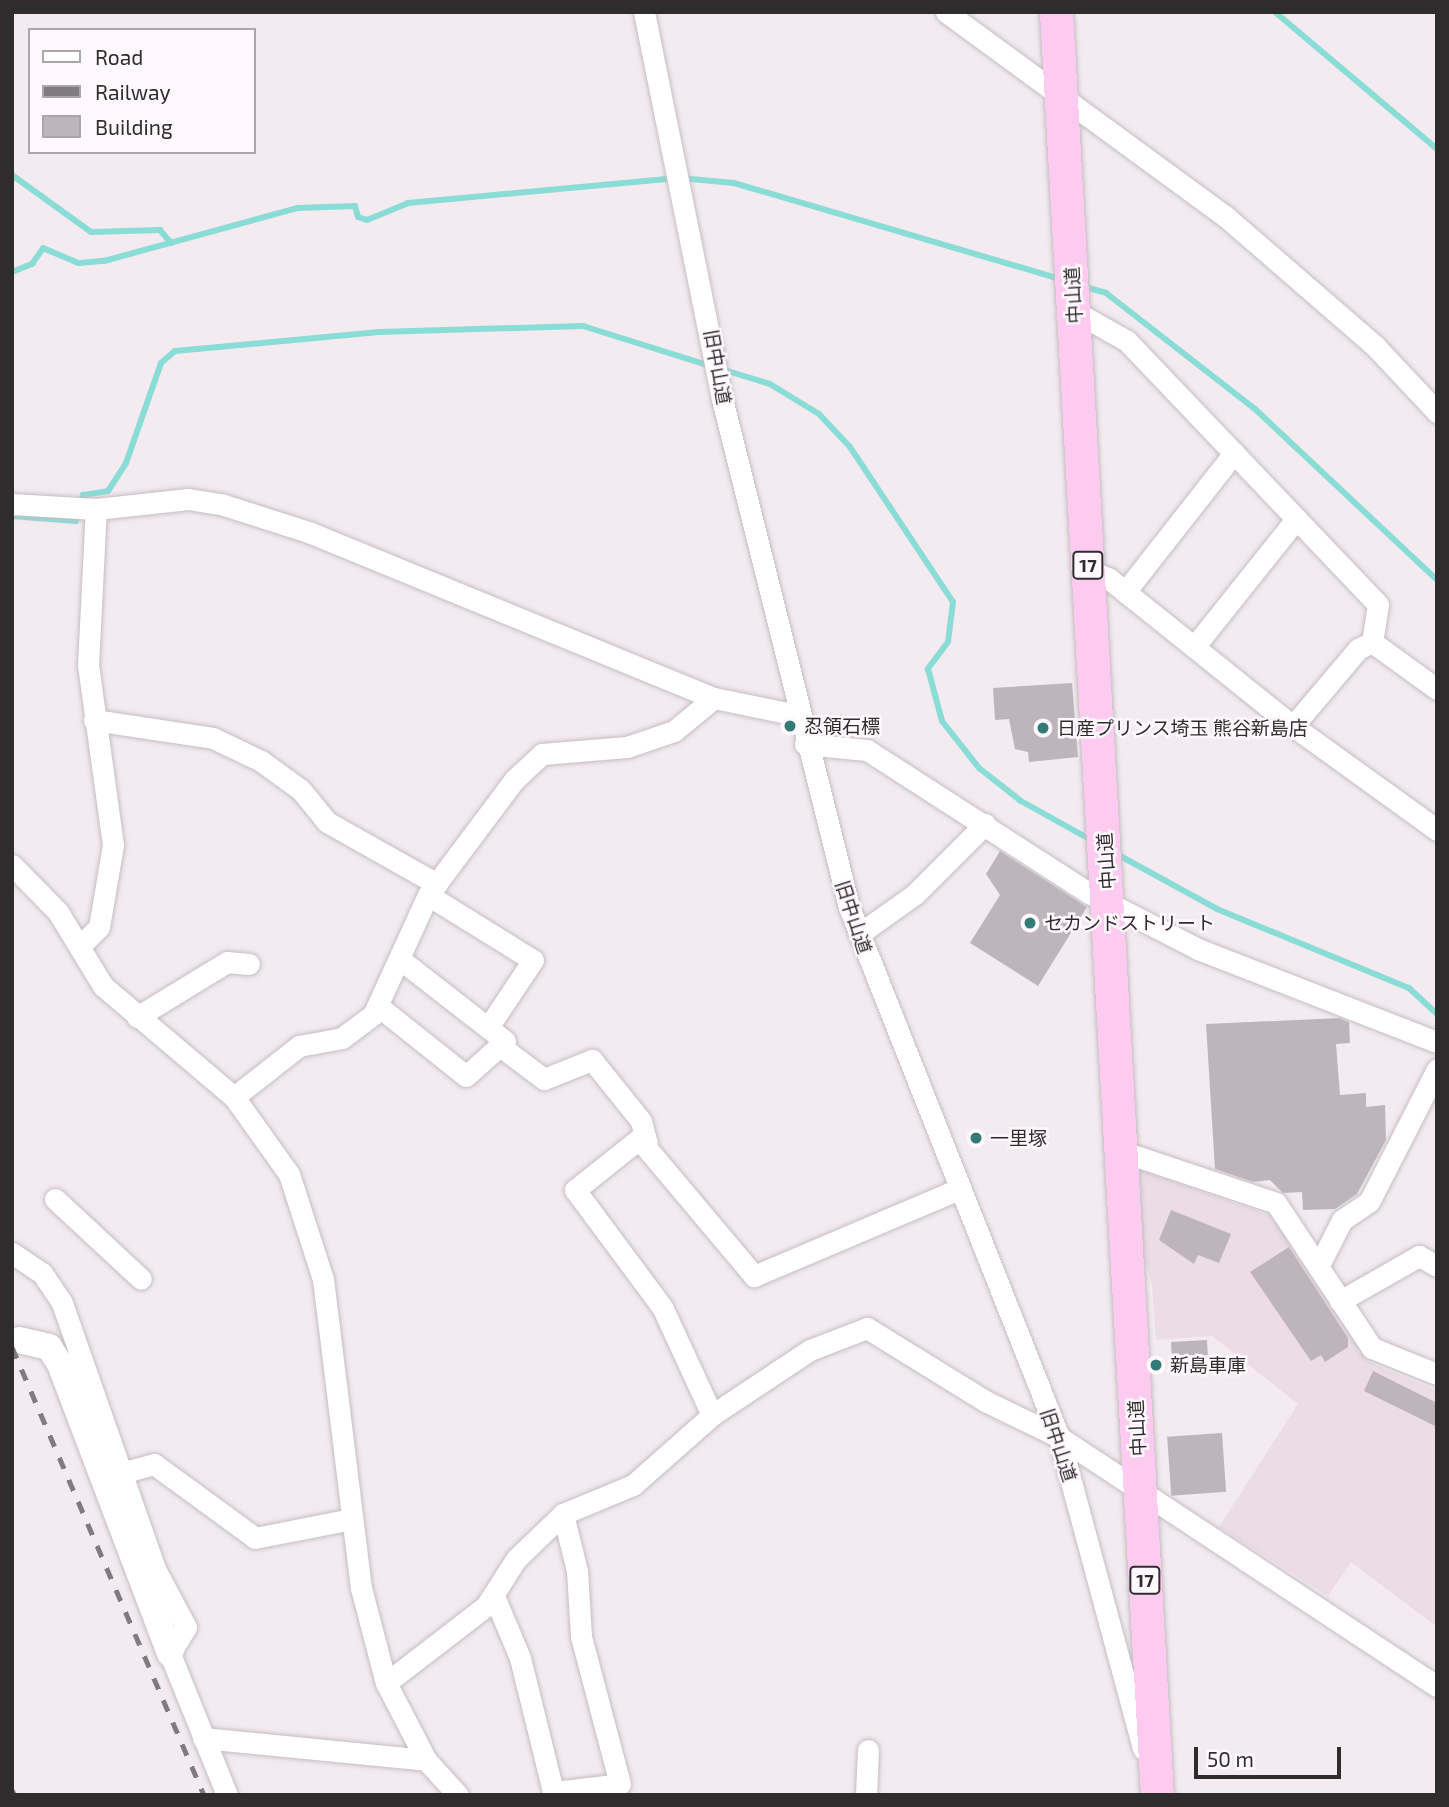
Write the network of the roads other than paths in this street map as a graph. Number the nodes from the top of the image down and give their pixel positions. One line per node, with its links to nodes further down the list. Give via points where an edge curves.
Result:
1 (644, 12): 17 (street, 旧中山道, via 720,382)
2 (946, 12): 4 (street)
3 (1056, 12): 4 (highway, 中山道 / 17)
4 (1062, 96): 5 (highway, 中山道 / 17); 6 (street, via 1225,216 1375,346)
5 (1073, 293): 7 (street, via 1127,341); 11 (highway, 中山道 / 17)
6 (1437, 412)
7 (1234, 453): 10 (street); 12 (street)
8 (12, 504): 9 (street)
9 (88, 508): 16 (street, via 188,499 224,505 311,533); 18 (street, via 88,665)
10 (1296, 519): 13 (street, via 1378,605); 14 (street)
11 (1088, 571): 12 (street); 25 (highway, 中山道 / 17)
12 (1125, 592): 14 (street)
13 (1372, 642): 15 (street); 19 (street, via 1358,649)
14 (1194, 647): 19 (street)
15 (1437, 689)
16 (714, 698): 17 (street); 24 (street, via 662,735 627,747 542,754 513,780)
17 (797, 715): 20 (street, 旧中山道)
18 (94, 720): 24 (street, via 213,738 261,761 301,790 327,822); 27 (street, via 113,845 102,917)
19 (1293, 726): 22 (street)
20 (805, 744): 21 (street, via 867,750); 26 (street, 旧中山道)
21 (985, 824): 25 (street); 26 (street, via 915,894)
22 (1437, 830)
23 (12, 865): 27 (street)
24 (433, 890): 28 (street); 32 (street, via 533,960)
25 (1108, 901): 33 (street, via 1198,949); 38 (highway, 中山道 / 17)
26 (859, 934): 39 (street, 旧中山道)
27 (81, 945): 31 (street, via 103,986)
28 (401, 960): 30 (street); 32 (street)
29 (249, 964): 31 (street, via 226,962)
30 (378, 1006): 34 (street, via 466,1076); 36 (street, via 342,1038 299,1046)
31 (137, 1017): 36 (street)
32 (489, 1026): 34 (street, via 505,1041)
33 (1437, 1042)
34 (500, 1046): 37 (street, via 544,1079 592,1060 641,1121)
35 (1437, 1069): 43 (street, via 1369,1202 1342,1220)
36 (234, 1097): 53 (street, via 289,1174 323,1279)
37 (647, 1143): 39 (street, via 754,1276); 48 (street, via 639,1139 575,1190 662,1307)
38 (1124, 1152): 43 (street, via 1276,1203); 51 (highway, 中山道 / 17)
39 (959, 1189): 49 (street, 旧中山道)
40 (55, 1199): 44 (street)
41 (12, 1253): 50 (street, via 42,1273 62,1303)
42 (1437, 1266): 45 (street, via 1419,1256)
43 (1318, 1267): 45 (street)
44 (141, 1279)
45 (1340, 1301): 47 (street, via 1372,1348)
46 (19, 1340): 55 (street, via 49,1348 60,1364)
47 (1437, 1374)
48 (712, 1415): 49 (street, via 810,1350 867,1328); 52 (street, via 633,1485)
49 (1059, 1437): 51 (street); 65 (street, 旧中山道)
50 (121, 1473): 53 (street, via 154,1464 255,1538); 55 (street, via 155,1569 186,1628)
51 (1140, 1493): 57 (street); 65 (highway, 中山道 / 17)
52 (563, 1514): 54 (street, via 516,1559); 61 (street, via 577,1571 581,1636 620,1784)
53 (352, 1519): 56 (street, via 361,1588)
54 (494, 1596): 56 (street); 61 (street, via 520,1657)
55 (170, 1654): 58 (street)
56 (386, 1683): 60 (street)
57 (1437, 1686)
58 (203, 1738): 60 (street); 62 (street)
59 (868, 1750): 64 (street)
60 (426, 1760): 63 (street)
61 (554, 1793)
62 (227, 1795)
63 (458, 1795)
64 (866, 1795)
65 (1156, 1795)

